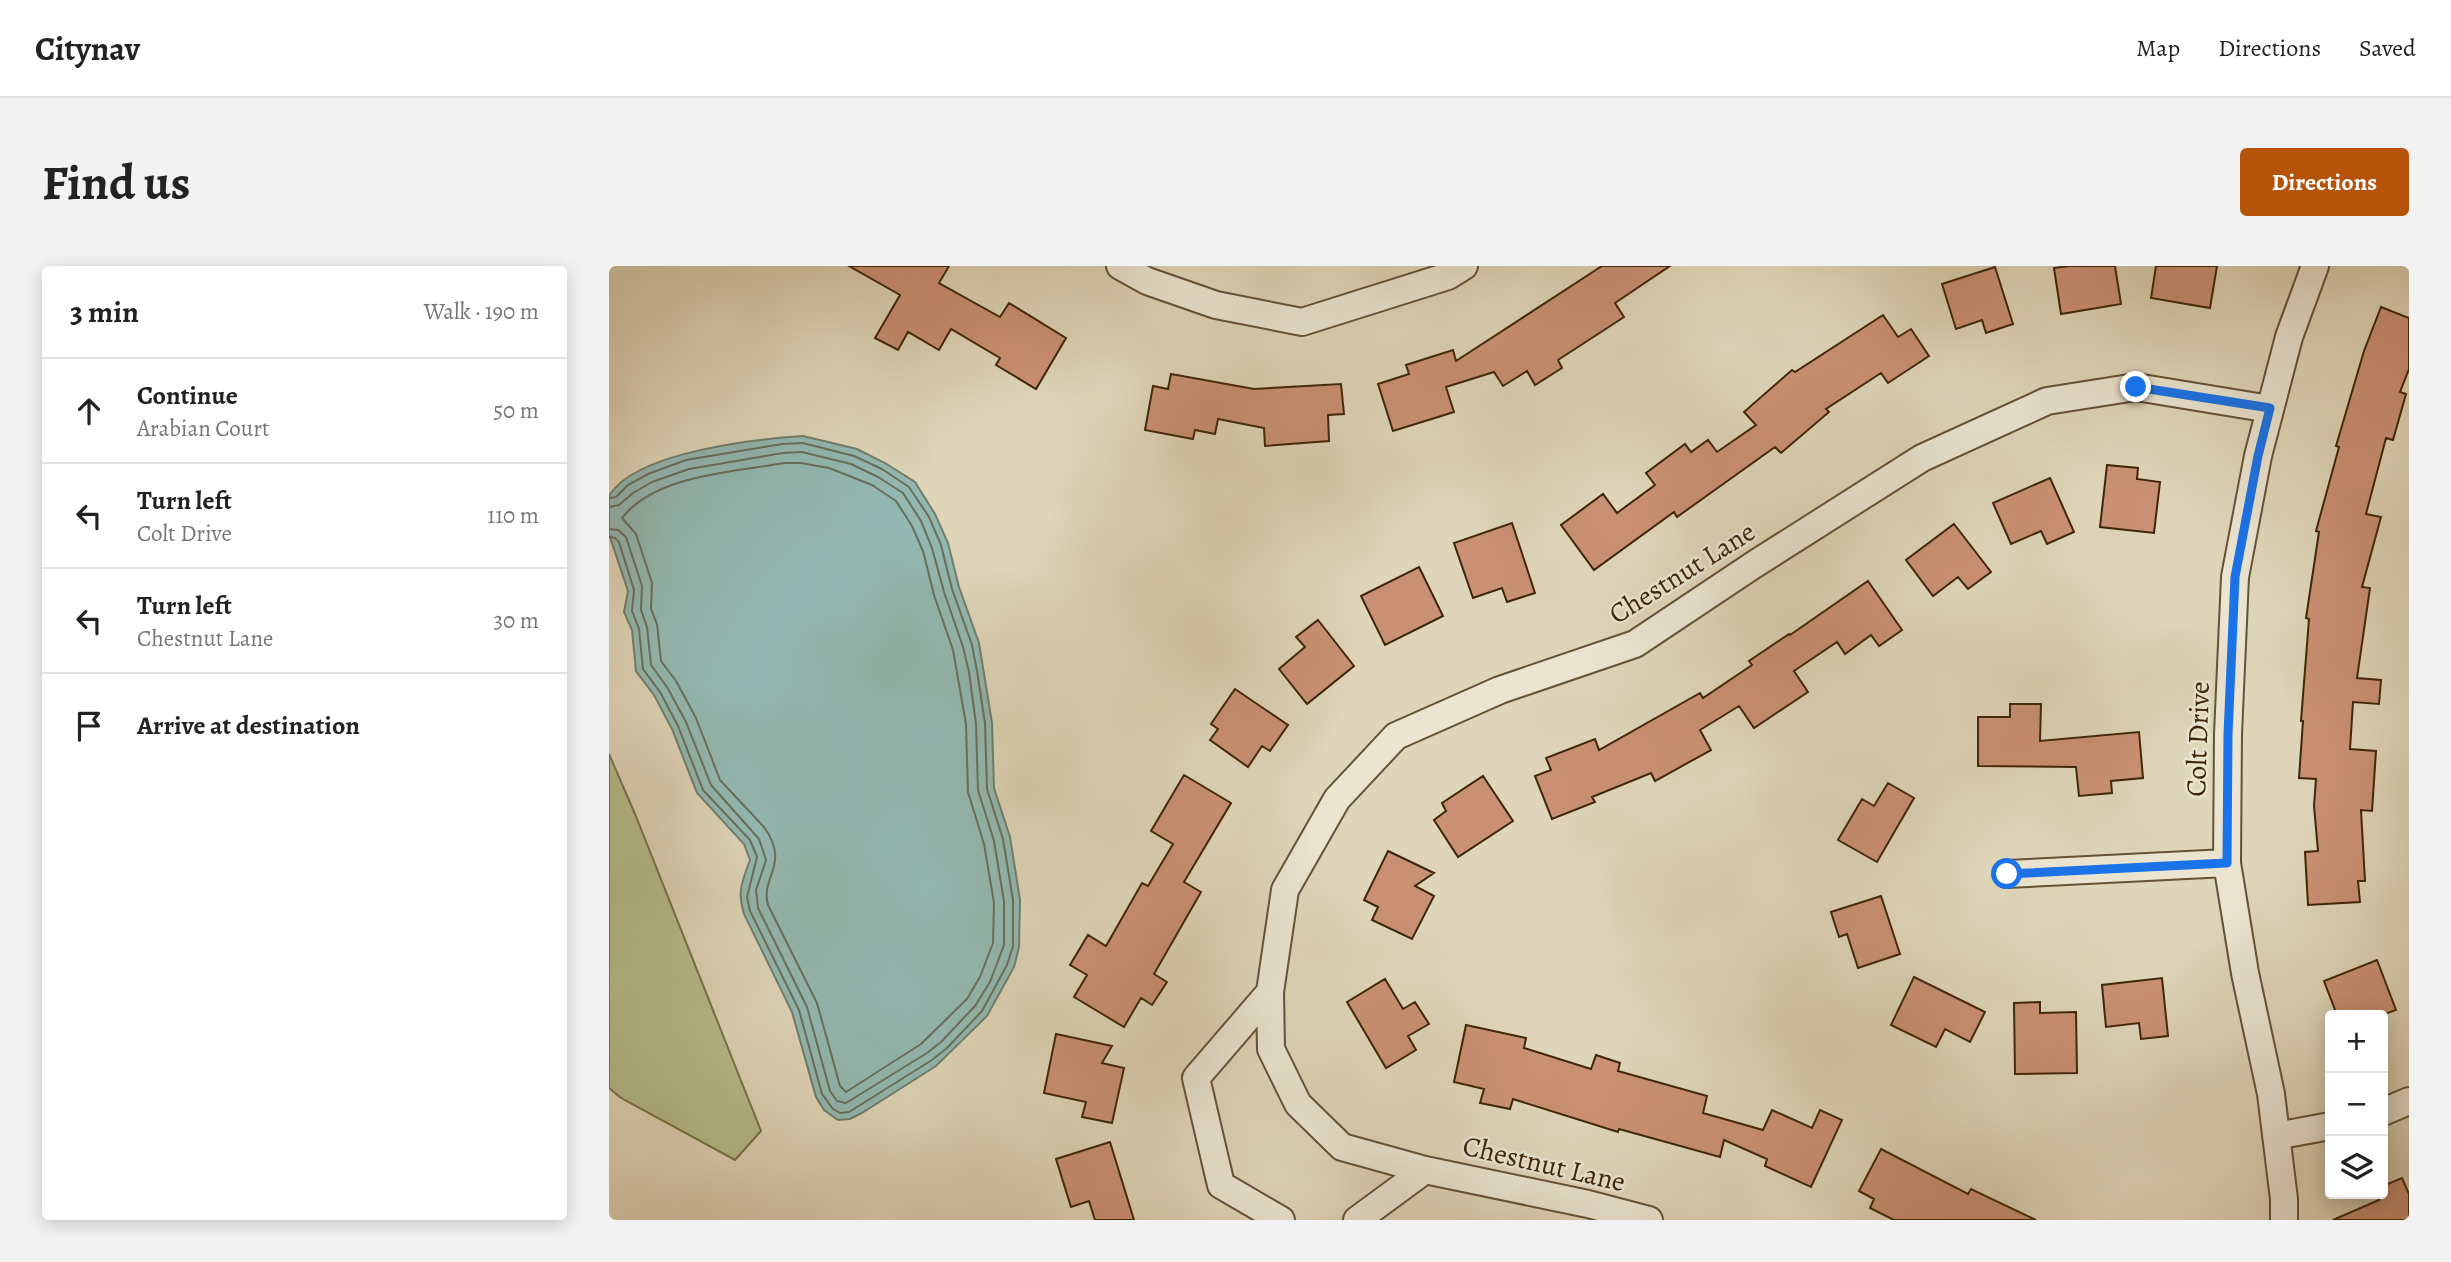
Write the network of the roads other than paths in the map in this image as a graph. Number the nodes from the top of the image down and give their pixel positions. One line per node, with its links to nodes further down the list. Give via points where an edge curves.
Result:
1 (1120, 266): 2 (street, via 1147,281 1216,305 1302,322 1448,276)
2 (1464, 266)
3 (2315, 266): 4 (street, Colt Drive)
4 (2270, 408): 5 (street, Colt Drive, via 2235,577); 7 (street, Chestnut Lane, via 2136,387 2047,401 1922,458 1636,644 1500,690 1396,736 1337,799 1285,890)
5 (2227, 863): 6 (street); 11 (street, Colt Drive)
6 (2007, 874)
7 (1270, 992): 12 (street, Chestnut Lane, via 1271,1049 1298,1104 1342,1147); 13 (street, via 1196,1078 1221,1185)
8 (2409, 1101): 9 (street)
9 (2388, 1110)
10 (2325, 1127): 11 (street)
11 (2276, 1136): 16 (street, Colt Drive)
12 (1425, 1170): 14 (street, Chestnut Lane); 15 (street, Chestnut Lane)
13 (1281, 1220)
14 (1357, 1220)
15 (1649, 1220)
16 (2284, 1220)

